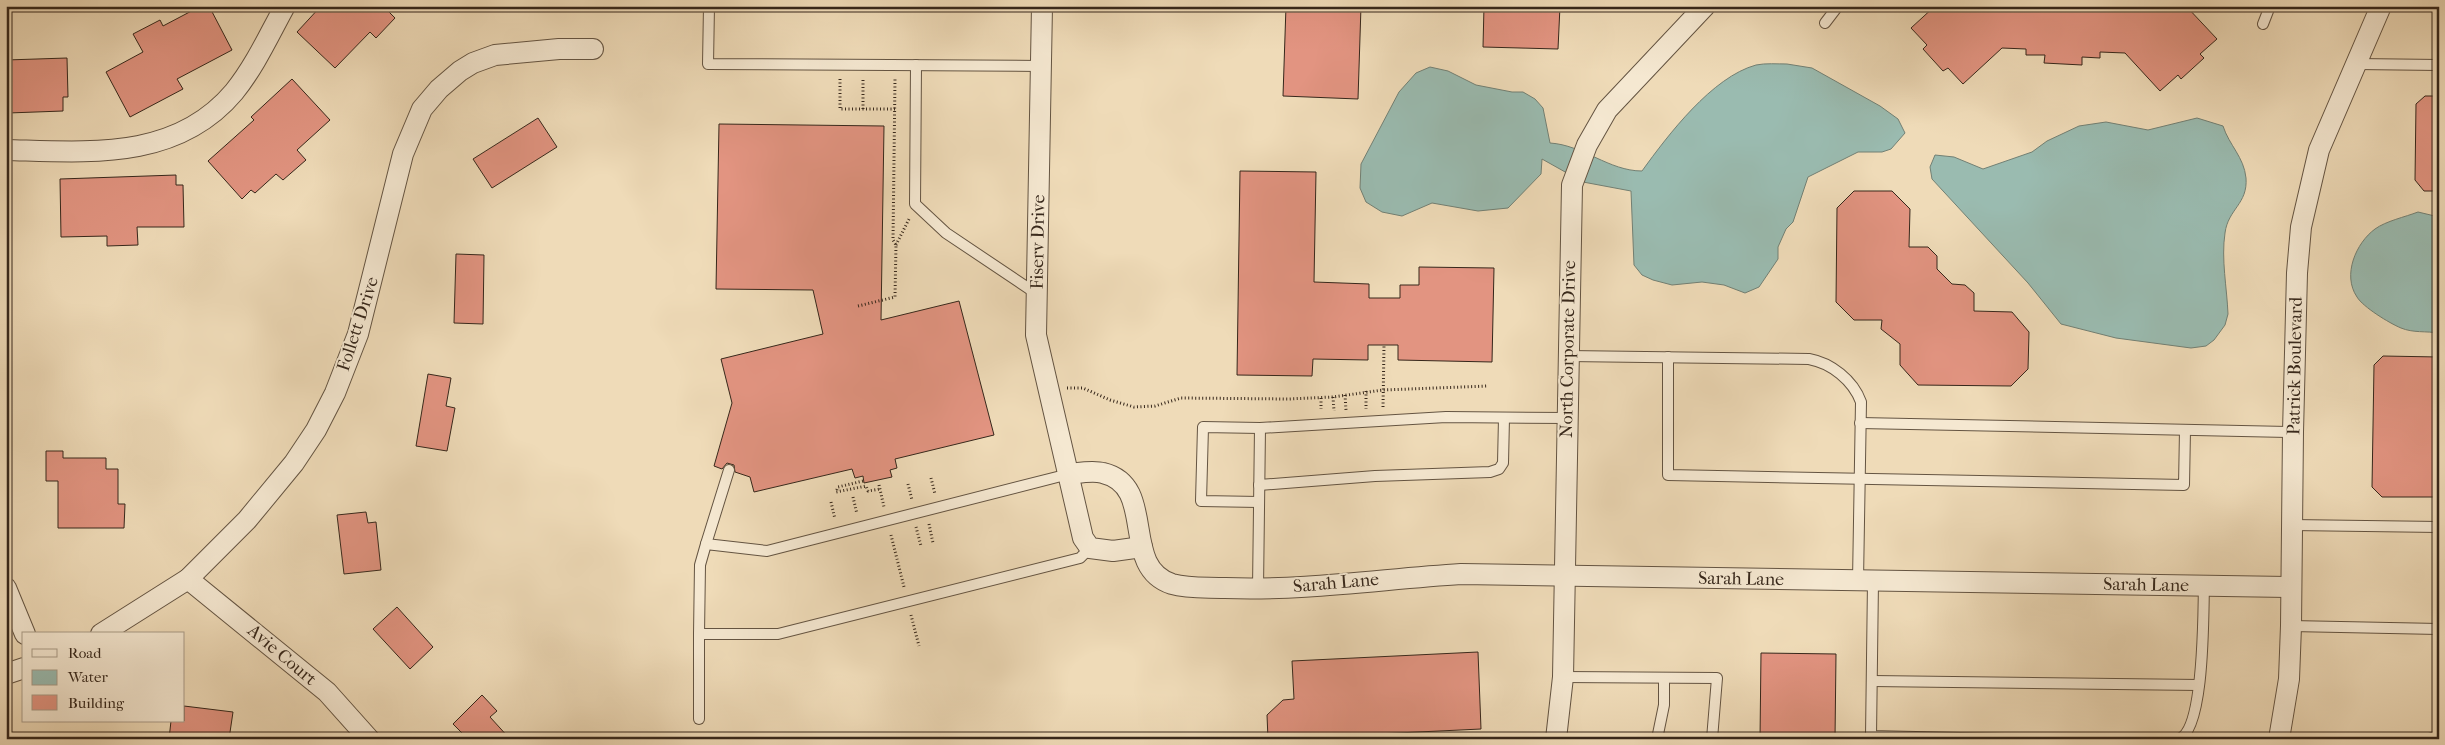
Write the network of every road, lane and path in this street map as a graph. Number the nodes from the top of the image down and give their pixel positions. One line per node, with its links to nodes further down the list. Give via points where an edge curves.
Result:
1 (285, 6): 20 (street, via 256,61 234,91 197,124 170,138 128,149 82,152)
2 (709, 6): 12 (lane, via 708,64)
3 (1042, 6): 15 (street, Fiserv Drive)
4 (1705, 6): 26 (street, North Corporate Drive, via 1607,110 1587,145 1572,185)
5 (1838, 6): 8 (lane)
6 (2270, 6): 9 (lane)
7 (2381, 6): 11 (street, Patrick Boulevard)
8 (1824, 23)
9 (2263, 24)
10 (593, 50): 50 (street, Follett Drive, via 559,49 495,55 460,71 422,109 403,154 358,334 335,394 294,463 247,520)
11 (2357, 64): 14 (lane); 36 (street, Patrick Boulevard, via 2320,150 2301,227)
12 (895, 65): 13 (lane); 19 (path)
13 (916, 65): 15 (lane); 23 (lane, via 915,204 946,233)
14 (2439, 65)
15 (1041, 66): 23 (street, Fiserv Drive)
16 (840, 98): 18 (path, via 840,109)
17 (863, 98): 18 (path)
18 (863, 109): 19 (path)
19 (895, 109): 22 (path, via 893,240)
20 (6, 150)
21 (905, 227): 22 (path)
22 (896, 245): 24 (path, via 895,297)
23 (1037, 294): 28 (street, Fiserv Drive, via 1036,335)
24 (858, 306)
25 (1384, 345): 30 (path)
26 (1568, 356): 27 (lane); 32 (street, North Corporate Drive)
27 (1668, 357): 33 (lane, via 1809,358 1824,361 1857,392); 39 (lane, via 1668,475)
28 (1044, 377): 30 (path, via 1063,388 1083,388 1134,407 1155,406 1181,398 1288,399); 38 (street, Fiserv Drive)
29 (1488, 386): 30 (path)
30 (1383, 390)
31 (1504, 418): 32 (lane); 34 (lane, via 1446,417); 41 (lane, via 1503,463 1499,469 1490,472)
32 (1567, 418): 49 (street, North Corporate Drive)
33 (1860, 423): 35 (lane); 39 (lane)
34 (1260, 428): 41 (lane); 42 (lane, via 1203,428 1201,502)
35 (2186, 430): 36 (lane); 39 (lane, via 2184,485)
36 (2293, 432): 44 (street, Patrick Boulevard)
37 (729, 470): 46 (lane)
38 (1069, 474): 43 (lane); 47 (street, via 1101,472 1118,478 1128,488); 48 (street, Fiserv Drive, via 1083,538)
39 (1859, 479): 51 (lane)
40 (863, 481): 43 (path, via 838,487 836,492 866,486 868,491 879,487)
41 (1259, 485): 42 (lane)
42 (1259, 502): 55 (lane)
43 (888, 520): 46 (lane, via 767,550); 56 (path)
44 (2292, 525): 45 (lane); 53 (street, Patrick Boulevard)
45 (2439, 527)
46 (706, 544): 61 (lane, via 700,565)
47 (1142, 547): 48 (street, via 1112,551); 55 (street, Sarah Lane, via 1152,570 1172,584)
48 (1090, 548): 56 (lane, via 1080,558)
49 (1565, 576): 51 (street, Sarah Lane); 55 (street, Sarah Lane, via 1461,574); 65 (street, North Corporate Drive)
50 (188, 579): 60 (street, Follett Drive); 71 (street, Avie Court, via 327,692)
51 (1866, 581): 52 (street, Sarah Lane); 67 (lane)
52 (2204, 586): 53 (street, Sarah Lane); 68 (lane)
53 (2291, 587): 57 (street, Patrick Boulevard)
54 (6, 588): 59 (street)
55 (1258, 589)
56 (908, 601): 61 (lane, via 778,634); 62 (path)
57 (2291, 626): 58 (lane); 77 (street, Patrick Boulevard, via 2289,679)
58 (2439, 629)
59 (24, 632)
60 (104, 632)
61 (699, 634): 69 (lane)
62 (919, 646)
63 (22, 669): 64 (street)
64 (6, 674)
65 (1562, 677): 66 (lane); 72 (street, North Corporate Drive)
66 (1664, 678): 73 (lane, via 1664,705); 74 (lane, via 1717,678)
67 (1872, 681): 68 (lane); 75 (lane, via 1871,736)
68 (2199, 685): 76 (lane, via 2189,728)
69 (698, 719)
70 (2439, 736): 78 (lane)
71 (369, 739)
72 (1556, 739)
73 (1657, 739)
74 (1712, 739)
75 (2005, 739)
76 (2178, 739)
77 (2279, 739)
78 (2429, 739)

